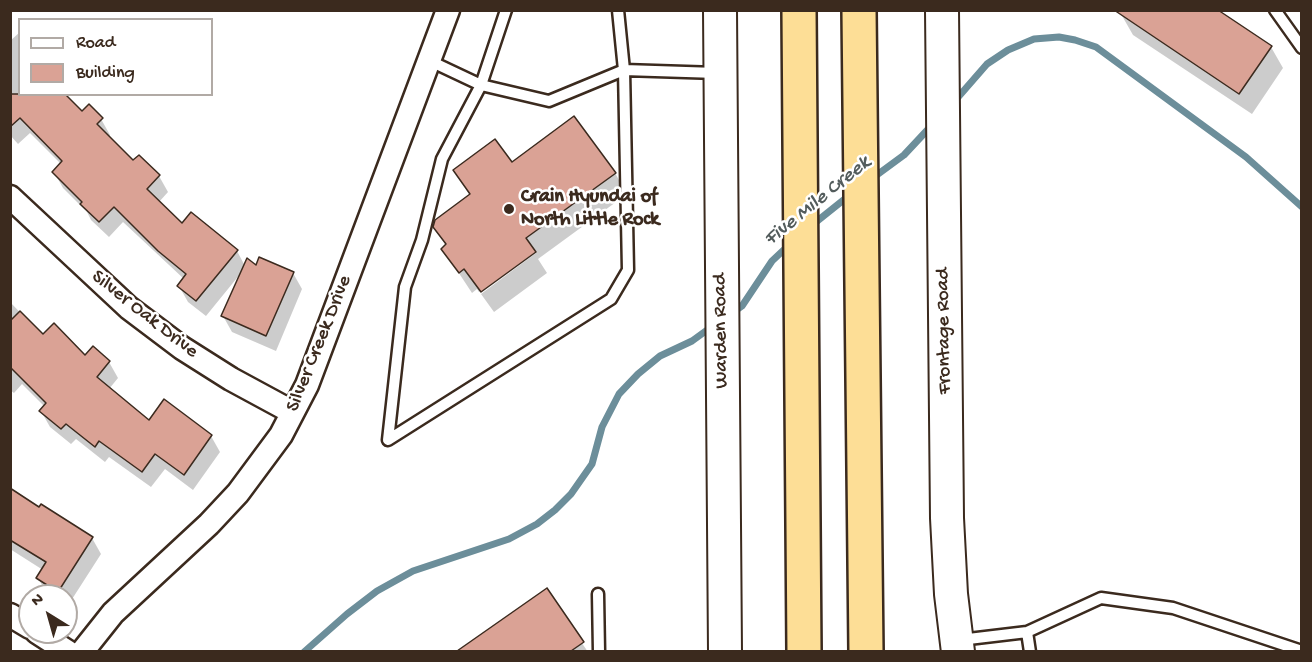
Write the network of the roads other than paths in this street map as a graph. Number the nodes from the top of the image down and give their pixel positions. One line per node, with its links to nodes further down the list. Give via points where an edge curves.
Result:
1 (448, 10): 10 (street, Silver Creek Drive)
2 (506, 10): 13 (lane)
3 (618, 10): 11 (lane)
4 (720, 10): 12 (main road, Warden Road)
5 (799, 10): 22 (highway)
6 (859, 10): 23 (highway)
7 (1275, 10): 9 (lane)
8 (942, 23): 18 (main road, Frontage Road, via 947,518)
9 (1302, 48)
10 (428, 60): 13 (lane); 15 (street, Silver Creek Drive, via 307,385)
11 (624, 70): 12 (lane); 13 (lane, via 549,101); 13 (lane, via 628,270 611,298 388,440 405,287 422,240 442,159)
12 (721, 74): 21 (main road, Warden Road)
13 (481, 85)
14 (10, 197): 15 (street, Silver Oak Drive, via 129,308 182,348)
15 (292, 412): 19 (street, Silver Creek Drive, via 281,435 238,493 113,613)
16 (598, 594): 20 (lane)
17 (1027, 632): 18 (lane); 24 (lane); 25 (lane, via 1101,598 1173,608)
18 (958, 646)
19 (82, 651)
20 (599, 651)
21 (725, 651)
22 (804, 651)
23 (866, 651)
24 (1030, 651)
25 (1302, 651)

